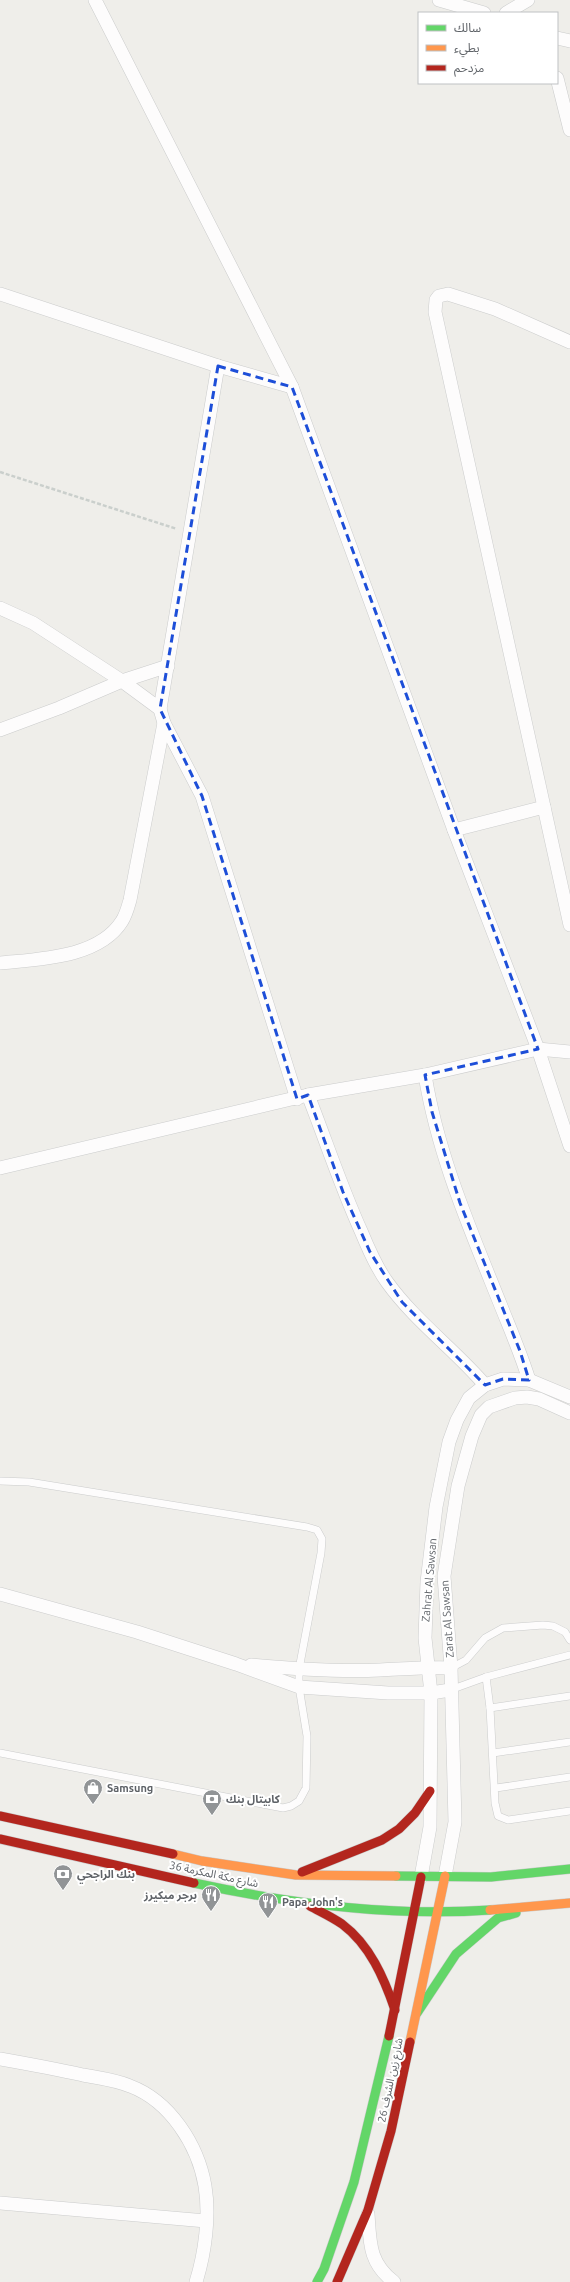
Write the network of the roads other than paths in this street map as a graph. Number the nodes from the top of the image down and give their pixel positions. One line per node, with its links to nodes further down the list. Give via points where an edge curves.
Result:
1 (95, 0): 13 (street)
2 (439, 0): 4 (street)
3 (528, 0): 5 (street)
4 (481, 12)
5 (508, 12)
6 (558, 38): 7 (street)
7 (570, 41)
8 (558, 82): 9 (street)
9 (570, 130)
10 (0, 294): 12 (street)
11 (570, 342): 20 (street, via 495,309 448,294 439,296 436,300 435,312)
12 (218, 366): 13 (street); 15 (street)
13 (292, 387): 21 (street)
14 (0, 608): 16 (street, via 33,623)
15 (168, 666): 16 (street); 17 (street)
16 (122, 681): 17 (street); 19 (street)
17 (160, 709): 18 (street)
18 (164, 723): 23 (street, via 130,900 122,920 108,937 93,946 50,958); 27 (street, via 202,796)
19 (0, 730)
20 (544, 807): 21 (street); 22 (street)
21 (454, 830): 24 (street)
22 (570, 925)
23 (0, 963)
24 (538, 1049): 25 (street); 26 (street); 28 (street)
25 (570, 1052)
26 (425, 1075): 27 (street); 30 (street, via 432,1112 457,1196 520,1351)
27 (302, 1097): 29 (street); 31 (street, via 370,1252 386,1281 402,1302 469,1366)
28 (570, 1146)
29 (0, 1168)
30 (529, 1380): 31 (street, Zahrat Al Sawsan, via 503,1379); 32 (street, Zahrat Al Sawsan)
31 (485, 1385): 39 (street, Zahrat Al Sawsan, via 469,1398 457,1420 445,1462 436,1507 427,1582 425,1638)
32 (570, 1397)
33 (570, 1413): 40 (street, Zarat Al Sawsan, via 539,1399 527,1397 501,1402 489,1407 481,1415 472,1436 458,1486 444,1576)
34 (0, 1481): 41 (lane, via 29,1482 317,1530 322,1539 321,1553)
35 (0, 1594): 38 (street, via 137,1632)
36 (570, 1640): 40 (lane, via 565,1632 553,1626 503,1628 485,1638 466,1660)
37 (570, 1655): 42 (lane)
38 (236, 1664): 41 (street); 43 (street)
39 (428, 1667): 40 (street); 41 (street, via 379,1670); 45 (street, Zahrat Al Sawsan)
40 (451, 1668): 44 (street, Zarat Al Sawsan)
41 (299, 1669): 43 (lane)
42 (486, 1677): 44 (lane); 47 (lane)
43 (299, 1687): 45 (street); 49 (lane, via 307,1736 306,1788 299,1801 283,1808)
44 (450, 1690): 45 (street); 59 (street, Zarat Al Sawsan, via 455,1822)
45 (430, 1693): 53 (street, Zahrat Al Sawsan)
46 (570, 1696): 47 (lane)
47 (490, 1708): 50 (lane)
48 (570, 1742): 50 (lane)
49 (0, 1753)
50 (493, 1753): 52 (lane)
51 (570, 1777): 52 (lane)
52 (496, 1788): 54 (lane, via 495,1803 498,1816 503,1819)
53 (430, 1791): 58 (main road, via 415,1813 399,1829 382,1840); 60 (street, Zahrat Al Sawsan, via 430,1827)
54 (570, 1811)
55 (0, 1816): 58 (main road, شارع مكة المكرمة 36, via 202,1861)
56 (0, 1838): 61 (main road, شارع مكة المكرمة 36, via 193,1882)
57 (570, 1869): 59 (main road, شارع مكة المكرمة 36, via 491,1877)
58 (296, 1875): 60 (main road, شارع مكة المكرمة 36)
59 (445, 1876): 60 (main road, شارع مكة المكرمة 36); 65 (main road, شارع زين الشرف 26)
60 (421, 1877): 64 (main road, شارع زين الشرف 26)
61 (304, 1903): 64 (main road, شارع مكة المكرمة 36); 66 (main road, via 347,1928 360,1940 370,1954)
62 (570, 1903): 63 (main road, شارع مكة المكرمة 36)
63 (540, 1906): 65 (main road, شارع مكة المكرمة 36); 67 (main road, via 498,1918 477,1935 456,1954)
64 (414, 1912): 65 (main road, شارع مكة المكرمة 36); 66 (main road, شارع زين الشرف 26)
65 (437, 1913): 67 (main road, شارع زين الشرف 26)
66 (395, 2010): 73 (main road, شارع زين الشرف 26, via 354,2182 324,2269)
67 (417, 2013): 70 (main road, شارع زين الشرف 26, via 391,2131)
68 (0, 2059): 71 (street, via 131,2086 169,2111 180,2126 199,2163 205,2186)
69 (0, 2203): 71 (street)
70 (368, 2210): 74 (main road, شارع زين الشرف 26); 75 (street, via 370,2250 378,2265)
71 (206, 2221): 72 (street)
72 (196, 2282)
73 (316, 2282)
74 (337, 2282)
75 (394, 2282)

